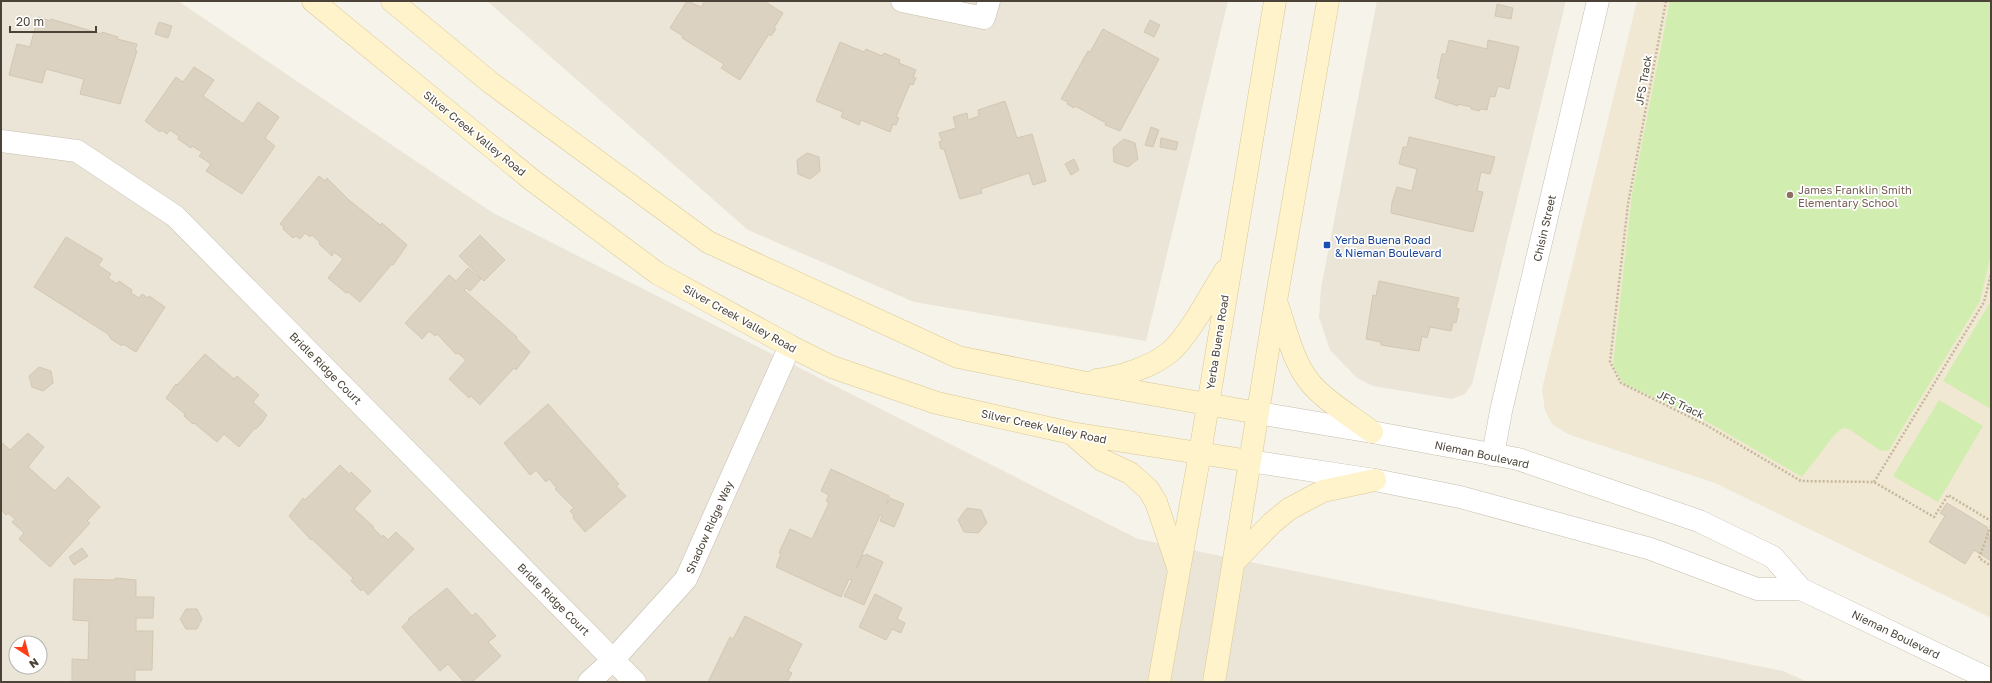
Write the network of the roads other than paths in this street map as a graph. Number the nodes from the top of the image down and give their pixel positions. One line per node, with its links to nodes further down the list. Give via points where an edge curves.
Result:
1 (313, 1): 11 (main road, Silver Creek Valley Road, via 532,180 657,273)
2 (392, 1): 12 (main road, via 491,83 708,242 958,357)
3 (902, 1): 4 (street, via 984,18)
4 (989, 1)
5 (1275, 1): 9 (main road, Yerba Buena Road)
6 (1328, 1): 10 (main road)
7 (1598, 1): 18 (street, Chisin Street)
8 (1, 142): 24 (street, Bridle Ridge Court, via 77,151 175,216)
9 (1230, 262): 12 (main road, via 1188,331 1170,352 1118,377); 13 (main road, Yerba Buena Road)
10 (1276, 301): 14 (main road); 15 (main road, via 1296,358 1316,390)
11 (790, 346): 16 (main road, Silver Creek Valley Road, via 832,367 937,403); 24 (street, Shadow Ridge Way, via 686,579)
12 (1082, 382): 13 (main road)
13 (1207, 404): 14 (main road, Nieman Boulevard); 17 (main road, Yerba Buena Road)
14 (1258, 413): 15 (street, Nieman Boulevard); 19 (main road)
15 (1372, 432): 18 (street, Nieman Boulevard)
16 (1071, 433): 17 (main road, Silver Creek Valley Road); 22 (main road, via 1102,460 1130,473 1148,489 1156,502)
17 (1200, 453): 19 (main road, Silver Creek Valley Road); 22 (main road, Yerba Buena Road)
18 (1492, 455): 23 (street, Nieman Boulevard, via 1518,459 1699,521 1773,557)
19 (1250, 461): 20 (street, Nieman Boulevard); 21 (main road)
20 (1375, 480): 21 (main road, via 1323,491 1289,509); 23 (street, Nieman Boulevard, via 1460,497 1651,550 1757,589)
21 (1234, 562): 29 (main road)
22 (1179, 569): 28 (main road, Yerba Buena Road)
23 (1801, 589): 25 (street, Nieman Boulevard)
24 (613, 660): 26 (street, Shadow Ridge Way); 27 (street, Bridle Ridge Court)
25 (1991, 680)
26 (589, 682)
27 (635, 682)
28 (1159, 682)
29 (1214, 682)

